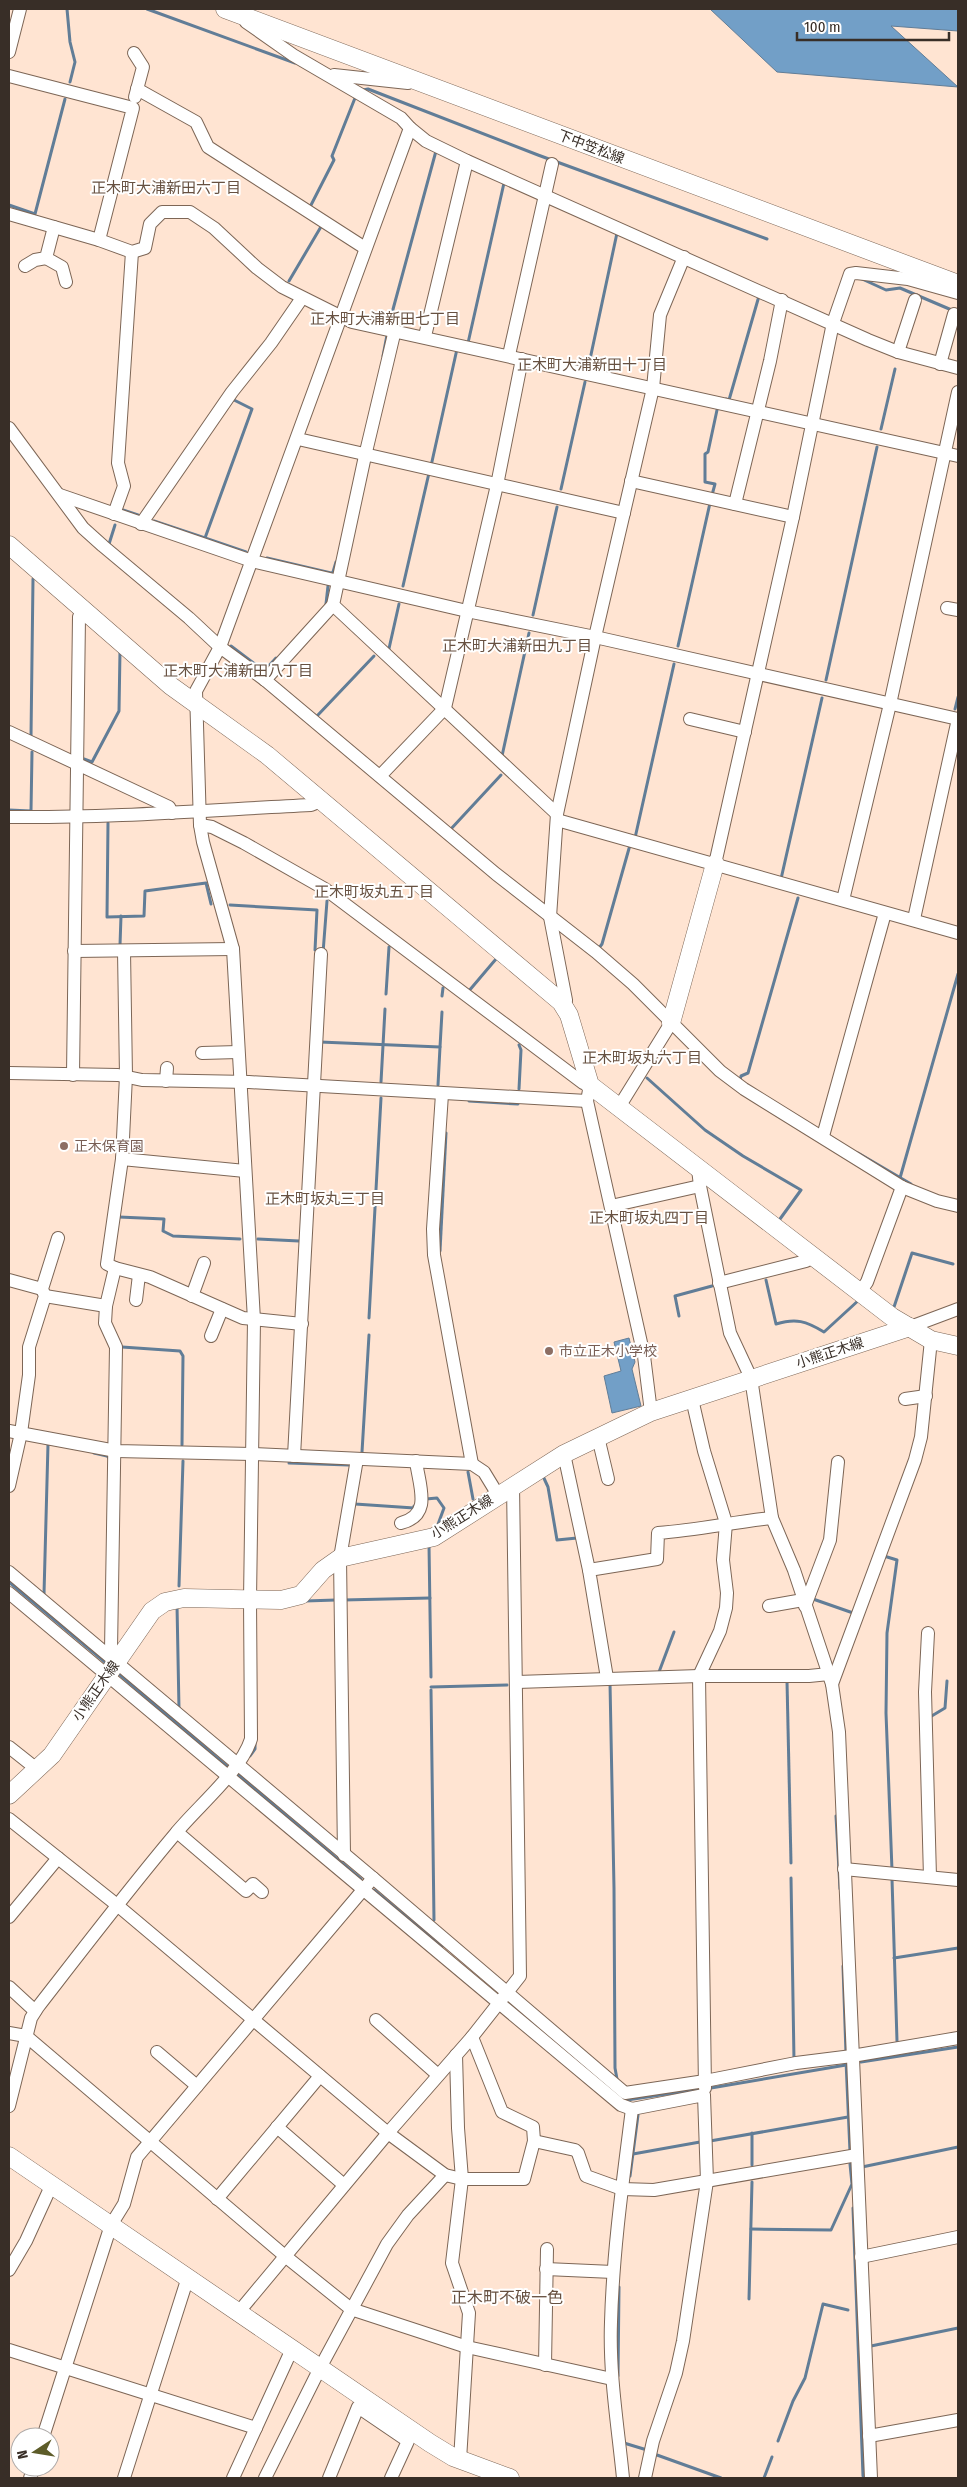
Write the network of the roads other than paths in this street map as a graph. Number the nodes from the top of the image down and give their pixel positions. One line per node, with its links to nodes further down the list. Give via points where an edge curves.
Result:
1 (20, 9): 3 (street)
2 (228, 10): 5 (street, via 293,55); 7 (street, 下中笠松線)
3 (9, 52)
4 (134, 52): 8 (street, via 142,67)
5 (329, 74): 7 (street); 10 (street, via 401,118)
6 (9, 76): 9 (street)
7 (428, 84): 23 (street, 下中笠松線)
8 (138, 89): 9 (street); 17 (street, via 196,122 208,147)
9 (132, 108): 16 (street)
10 (410, 128): 11 (street, via 426,141); 17 (street)
11 (467, 161): 13 (street); 32 (street)
12 (552, 164): 13 (street)
13 (546, 196): 19 (street); 34 (street)
14 (9, 214): 15 (street)
15 (54, 227): 16 (street); 20 (street)
16 (99, 240): 18 (street)
17 (365, 248): 29 (street)
18 (132, 252): 25 (street, via 145,248 150,224 162,212 190,212 214,228 263,273); 52 (street, via 118,463 124,486)
19 (684, 257): 26 (street); 38 (street, via 660,315)
20 (46, 258): 21 (street); 22 (street, via 62,266)
21 (24, 266)
22 (66, 282)
23 (958, 284)
24 (958, 293): 30 (street, via 908,279 850,274)
25 (302, 298): 29 (street); 54 (street)
26 (782, 300): 30 (street); 40 (street)
27 (915, 300): 33 (street)
28 (954, 314): 36 (street)
29 (341, 318): 31 (street); 43 (street)
30 (834, 323): 33 (street); 41 (street)
31 (395, 330): 32 (street); 45 (street)
32 (425, 336): 34 (street)
33 (898, 352): 36 (street)
34 (509, 355): 35 (street)
35 (522, 359): 38 (street); 48 (street)
36 (940, 364): 37 (street)
37 (958, 368)
38 (653, 388): 40 (street); 47 (street)
39 (958, 392): 44 (street)
40 (757, 411): 41 (street); 50 (street)
41 (814, 424): 44 (street); 53 (street)
42 (9, 428): 49 (street)
43 (298, 440): 45 (street); 56 (street)
44 (944, 453): 46 (street); 66 (street)
45 (365, 456): 48 (street); 57 (street)
46 (958, 456)
47 (631, 481): 50 (street); 51 (street)
48 (497, 484): 51 (street); 60 (street)
49 (60, 495): 52 (street); 62 (street, via 83,528)
50 (735, 504): 53 (street)
51 (624, 513): 61 (street)
52 (114, 514): 54 (street)
53 (793, 517): 63 (street)
54 (141, 524): 56 (street)
55 (9, 545): 59 (street)
56 (252, 561): 57 (street); 62 (street)
57 (337, 580): 58 (street); 60 (street)
58 (333, 605): 64 (street); 67 (street)
59 (83, 609): 65 (street); 72 (street, via 79,617)
60 (467, 611): 61 (street); 67 (street)
61 (595, 636): 63 (street); 78 (street)
62 (220, 647): 64 (street); 65 (street, via 196,691)
63 (759, 673): 66 (street); 71 (street)
64 (265, 680): 73 (street)
65 (195, 703): 74 (street); 75 (street)
66 (890, 704): 69 (street); 82 (street)
67 (444, 708): 73 (street); 78 (street)
68 (690, 719): 71 (street)
69 (958, 719): 85 (street)
70 (9, 732): 72 (street)
71 (745, 732): 81 (street)
72 (79, 765): 76 (street, via 169,807); 79 (street)
73 (380, 776): 84 (street)
74 (321, 801): 75 (street, via 311,806); 91 (street)
75 (200, 811): 76 (street); 80 (street)
76 (172, 813): 79 (street)
77 (9, 817): 79 (street)
78 (557, 817): 81 (street); 84 (street)
79 (77, 818): 88 (street)
80 (200, 825): 87 (street); 100 (street, via 212,827 244,843 325,889 583,1084)
81 (715, 864): 82 (street); 92 (street)
82 (843, 900): 83 (street)
83 (885, 914): 85 (street); 103 (street)
84 (550, 917): 91 (street, via 566,1000); 92 (street, via 596,952)
85 (914, 919): 86 (street)
86 (958, 933)
87 (233, 949): 89 (street); 93 (street)
88 (74, 951): 89 (street); 96 (street)
89 (124, 951): 97 (street)
90 (321, 954): 99 (street)
91 (561, 1002): 100 (street, via 569,1015)
92 (671, 1023): 102 (street); 103 (street, via 736,1083)
93 (238, 1052): 94 (street); 98 (street)
94 (202, 1053)
95 (9, 1073): 96 (street)
96 (73, 1075): 97 (street)
97 (126, 1076): 98 (street, via 142,1080 167,1075); 104 (street)
98 (240, 1083): 99 (street); 105 (street)
99 (314, 1086): 101 (street); 125 (street)
100 (588, 1093): 101 (street); 102 (street); 108 (street)
101 (442, 1094): 144 (street, via 434,1255)
102 (619, 1107): 106 (street)
103 (823, 1136): 107 (street)
104 (122, 1159): 105 (street); 113 (street, via 107,1264)
105 (245, 1171): 124 (street)
106 (699, 1177): 108 (street); 111 (street); 116 (street)
107 (902, 1187): 109 (street); 117 (street, via 867,1282)
108 (611, 1206): 134 (street, via 644,1356)
109 (958, 1206)
110 (58, 1238): 118 (street)
111 (814, 1257): 116 (street); 117 (street)
112 (204, 1263): 119 (street)
113 (115, 1268): 114 (street); 121 (street)
114 (139, 1274): 119 (street); 120 (street)
115 (9, 1280): 118 (street)
116 (718, 1283): 130 (street, via 730,1334)
117 (860, 1292): 126 (street)
118 (44, 1293): 121 (street); 135 (street, via 29,1347 28,1375)
119 (192, 1296): 122 (street)
120 (136, 1300)
121 (106, 1306): 137 (street, via 105,1323 116,1347)
122 (222, 1309): 124 (street); 127 (street)
123 (958, 1309): 126 (street)
124 (254, 1320): 125 (street); 138 (street)
125 (302, 1324): 140 (street)
126 (910, 1327): 128 (street); 130 (street, 小熊正木線)
127 (211, 1336)
128 (931, 1340): 129 (street); 131 (street)
129 (958, 1346)
130 (751, 1378): 132 (street, 小熊正木線); 149 (street)
131 (926, 1396): 133 (street); 163 (street, via 915,1460)
132 (692, 1399): 134 (street, 小熊正木線); 151 (street)
133 (905, 1399)
134 (651, 1412): 136 (street, 小熊正木線)
135 (15, 1432): 137 (street); 147 (street)
136 (598, 1437): 139 (street, 小熊正木線); 145 (street)
137 (116, 1451): 138 (street); 160 (street)
138 (252, 1454): 140 (street); 156 (street)
139 (564, 1454): 146 (street, 小熊正木線); 153 (street)
140 (294, 1456): 141 (street)
141 (357, 1459): 142 (street); 152 (street)
142 (416, 1461): 144 (street); 150 (street, via 422,1496 420,1511 416,1518)
143 (838, 1462): 157 (street, via 830,1540)
144 (472, 1464): 148 (street, via 484,1472)
145 (608, 1479)
146 (513, 1484): 148 (street, 小熊正木線); 164 (street)
147 (9, 1486)
148 (498, 1495): 152 (street, 小熊正木線, via 434,1537)
149 (772, 1518): 151 (street); 157 (street)
150 (401, 1523)
151 (726, 1523): 153 (street, via 658,1533 657,1559); 161 (street, via 723,1560 726,1608 720,1631)
152 (340, 1558): 156 (street, 小熊正木線, via 300,1594 281,1600); 171 (street)
153 (588, 1570): 162 (street)
154 (9, 1572): 160 (street)
155 (9, 1593): 160 (street)
156 (250, 1600): 160 (street, 小熊正木線, via 184,1598 165,1602 152,1611); 167 (street, via 251,1739 247,1751)
157 (804, 1603): 158 (street); 163 (street)
158 (769, 1606)
159 (928, 1633): 174 (street, via 924,1692)
160 (112, 1668): 166 (street, 小熊正木線, via 52,1755); 167 (street)
161 (699, 1676): 162 (street); 163 (street, via 809,1676); 196 (street)
162 (607, 1678): 164 (street)
163 (830, 1679): 173 (street, via 839,1732)
164 (517, 1682): 182 (street, via 520,1976)
165 (9, 1747): 166 (street)
166 (38, 1770): 168 (street, 小熊正木線)
167 (233, 1770): 170 (street); 171 (street); 177 (street)
168 (9, 1795)
169 (9, 1819): 172 (street)
170 (177, 1832): 178 (street, via 246,1891 253,1884); 179 (street)
171 (344, 1855): 175 (street)
172 (58, 1858): 179 (street); 180 (street)
173 (844, 1869): 174 (street); 193 (street)
174 (930, 1877): 176 (street)
175 (373, 1878): 177 (street); 182 (street)
176 (958, 1880)
177 (363, 1890): 183 (street); 185 (street)
178 (262, 1892)
179 (117, 1905): 184 (street); 185 (street)
180 (9, 1917)
181 (9, 1987): 184 (street)
182 (508, 1994): 183 (street); 196 (street, via 625,2093)
183 (499, 2004): 189 (street); 200 (street, via 621,2106)
184 (35, 2011): 188 (street)
185 (254, 2020): 195 (street); 197 (street)
186 (376, 2020): 194 (street)
187 (9, 2033): 188 (street)
188 (26, 2036): 199 (street); 203 (street)
189 (472, 2037): 192 (street); 204 (street, via 502,2112 533,2127)
190 (958, 2038): 193 (street)
191 (157, 2052): 197 (street)
192 (456, 2055): 194 (street); 208 (street)
193 (852, 2056): 196 (street); 205 (street)
194 (438, 2075): 202 (street)
195 (320, 2076): 201 (street); 202 (street)
196 (705, 2081): 198 (street)
197 (198, 2086): 203 (street)
198 (704, 2096): 200 (street); 209 (street)
199 (9, 2106)
200 (632, 2109): 212 (street)
201 (278, 2127): 211 (street); 213 (street)
202 (388, 2132): 207 (street); 211 (street)
203 (150, 2141): 213 (street); 214 (street, via 137,2157 124,2204)
204 (534, 2141): 208 (street, via 524,2179); 212 (street, via 575,2150 586,2176)
205 (857, 2155): 209 (street); 218 (street)
206 (9, 2156): 210 (street)
207 (446, 2175): 208 (street); 223 (street, via 408,2215)
208 (462, 2179): 225 (street, via 452,2263 469,2313)
209 (707, 2181): 212 (street, via 654,2190); 245 (street, via 683,2341)
210 (52, 2184): 214 (street); 220 (street)
211 (344, 2185): 217 (street)
212 (622, 2189): 221 (street)
213 (217, 2199): 217 (street)
214 (111, 2225): 222 (street); 230 (street)
215 (958, 2237): 218 (street)
216 (547, 2249): 219 (street)
217 (284, 2256): 223 (street); 224 (street)
218 (861, 2258): 236 (street)
219 (546, 2269): 221 (street); 228 (street)
220 (9, 2270)
221 (613, 2272): 231 (street)
222 (188, 2278): 224 (street); 232 (street)
223 (351, 2309): 225 (street); 229 (street)
224 (237, 2314): 226 (street)
225 (466, 2347): 228 (street); 237 (street)
226 (292, 2349): 229 (street); 235 (street)
227 (9, 2350): 230 (street)
228 (544, 2365): 231 (street)
229 (320, 2368): 237 (street); 240 (street)
230 (65, 2369): 232 (street); 234 (street)
231 (612, 2379): 244 (street)
232 (151, 2396): 235 (street); 238 (street)
233 (958, 2420): 236 (street)
234 (46, 2427)
235 (256, 2428): 239 (street)
236 (869, 2436): 246 (street)
237 (460, 2460): 243 (street)
238 (124, 2478)
239 (233, 2478)
240 (265, 2478)
241 (329, 2478): 242 (street, via 358,2406 408,2441)
242 (391, 2478)
243 (506, 2478)
244 (624, 2478)
245 (645, 2478)
246 (871, 2478)

